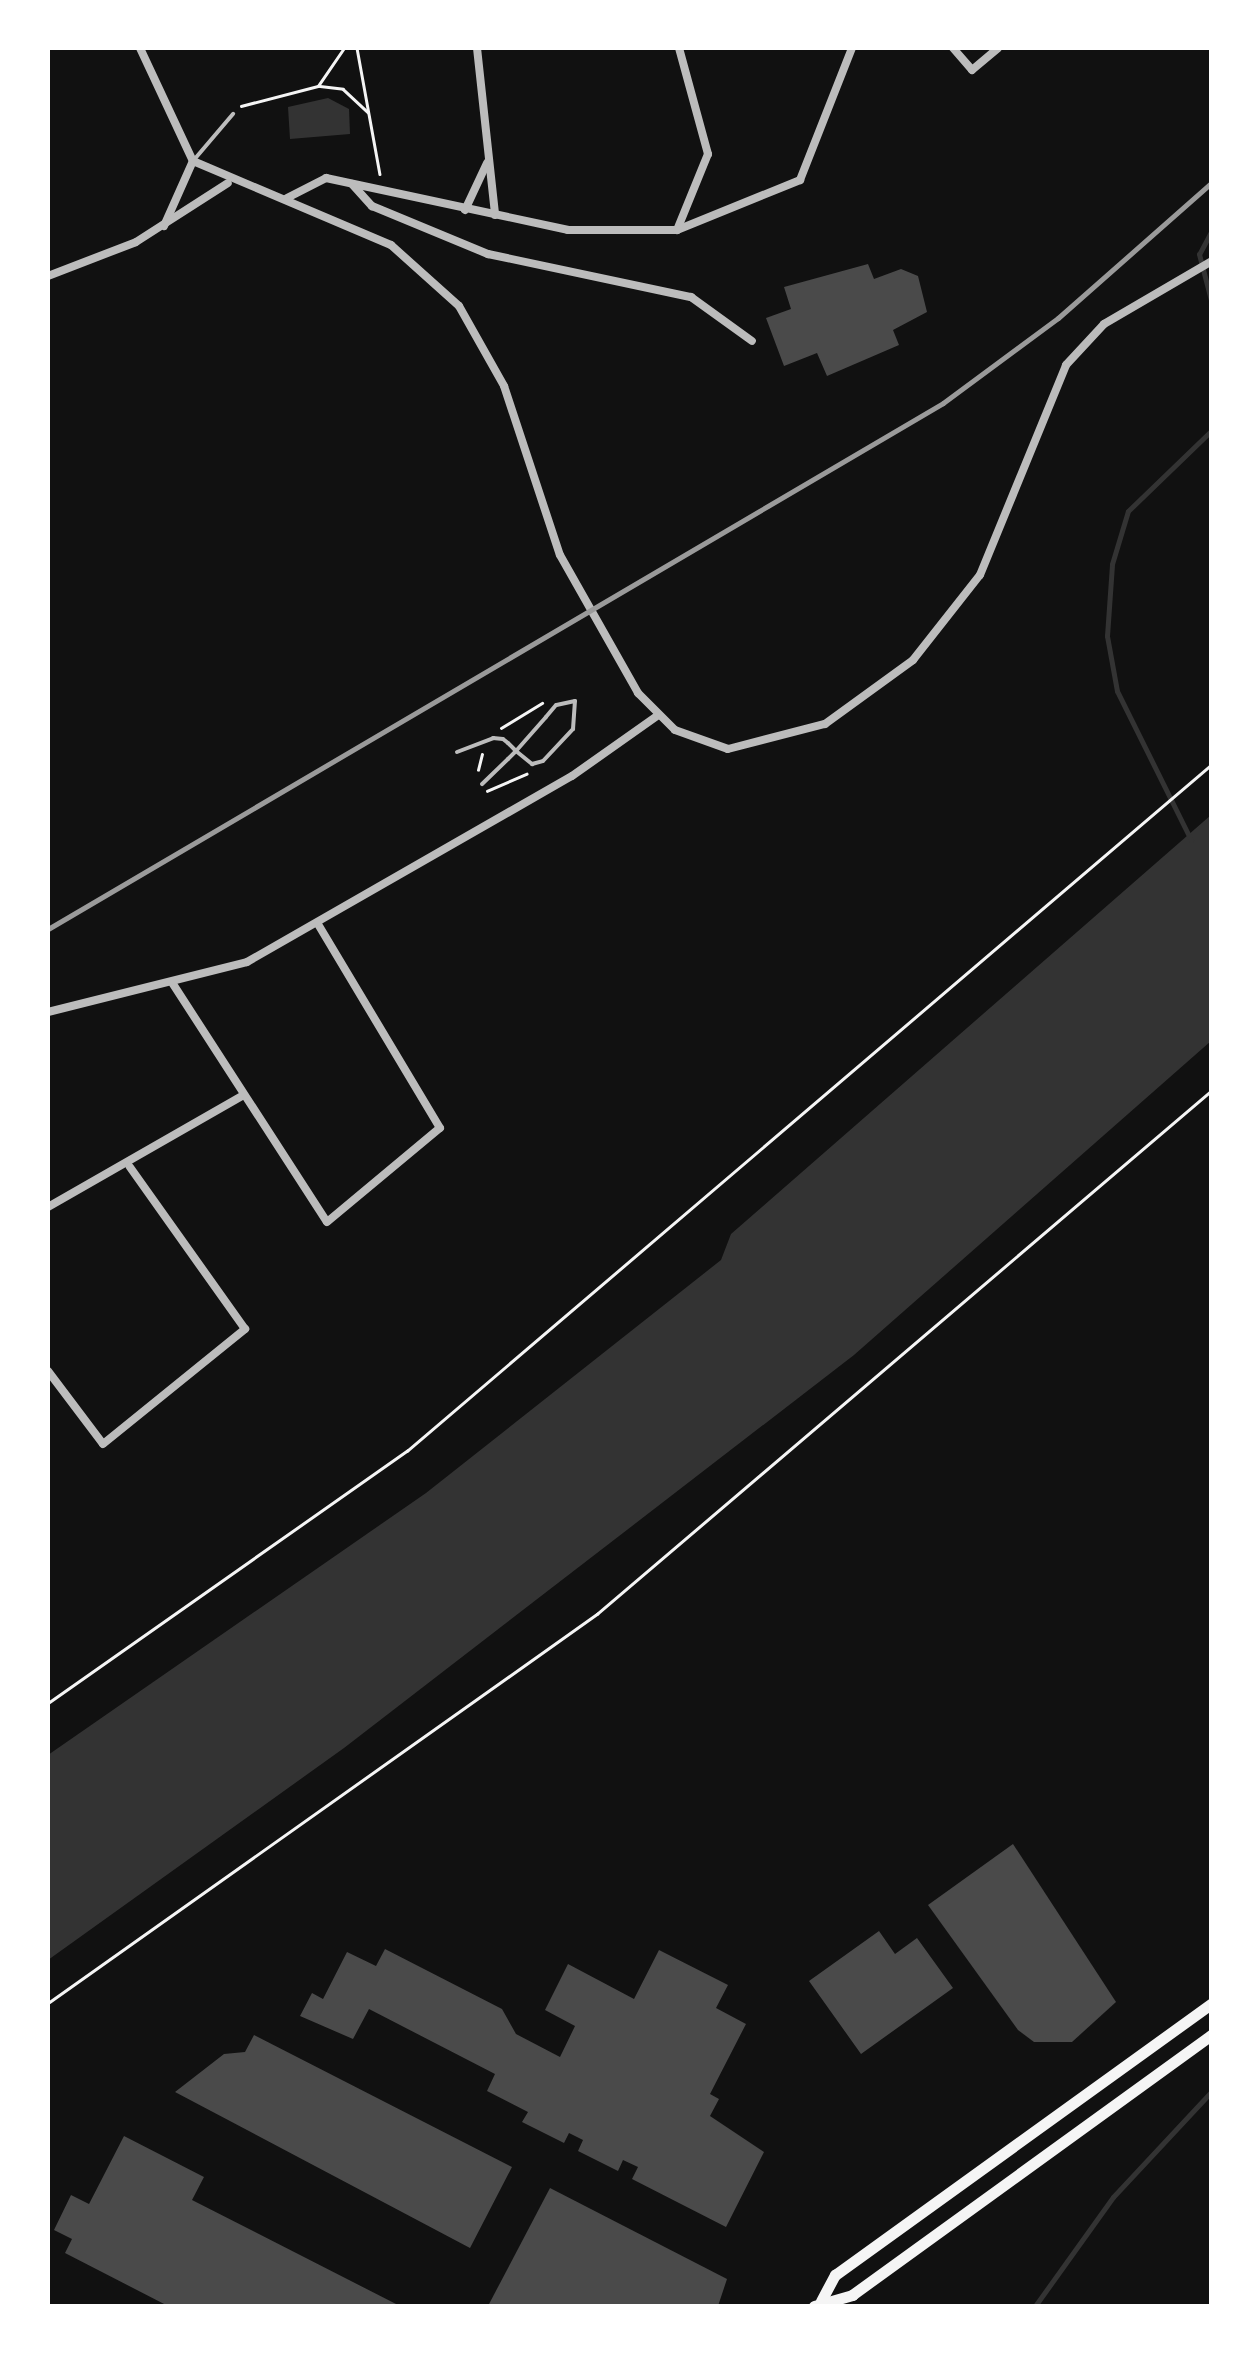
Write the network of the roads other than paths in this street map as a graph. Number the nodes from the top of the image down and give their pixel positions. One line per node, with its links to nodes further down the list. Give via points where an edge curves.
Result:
1 (154, 48): 7 (street)
2 (477, 48): 9 (street)
3 (680, 48): 17 (street, via 708,154)
4 (852, 48): 17 (street, via 800,180)
5 (953, 48): 6 (street, via 972,70)
6 (998, 48)
7 (141, 50): 10 (street)
8 (233, 114): 10 (lane)
9 (488, 159): 14 (street); 15 (street)
10 (193, 161): 11 (street); 16 (street)
11 (228, 183): 13 (street); 16 (street)
12 (352, 184): 13 (street, via 326,178); 14 (street); 20 (street, via 372,206 488,254 691,298)
13 (287, 198): 21 (street, via 391,245 477,330 560,555)
14 (465, 210): 15 (street)
15 (495, 215): 17 (street, via 568,230)
16 (164, 226): 19 (street)
17 (677, 230)
18 (1212, 261): 21 (street, via 1104,324 1066,365 980,575 914,660 837,717 761,746 698,741)
19 (48, 276)
20 (752, 341)
21 (657, 716): 25 (street)
22 (516, 751): 22 (lane, via 532,764 550,754 577,723 575,702 556,705); 23 (lane, via 493,738); 24 (lane)
23 (457, 752)
24 (482, 784)
25 (318, 924): 26 (street, via 247,962); 28 (street, via 436,1115 435,1140 327,1222)
26 (174, 984): 27 (street); 28 (street)
27 (48, 1012)
28 (242, 1096): 29 (street)
29 (130, 1168): 30 (street); 31 (street, via 244,1329 103,1444)
30 (48, 1207)
31 (48, 1370)
32 (1212, 2002): 34 (main road, via 835,2275)
33 (1212, 2034): 34 (main road, via 852,2295)
34 (818, 2304)

